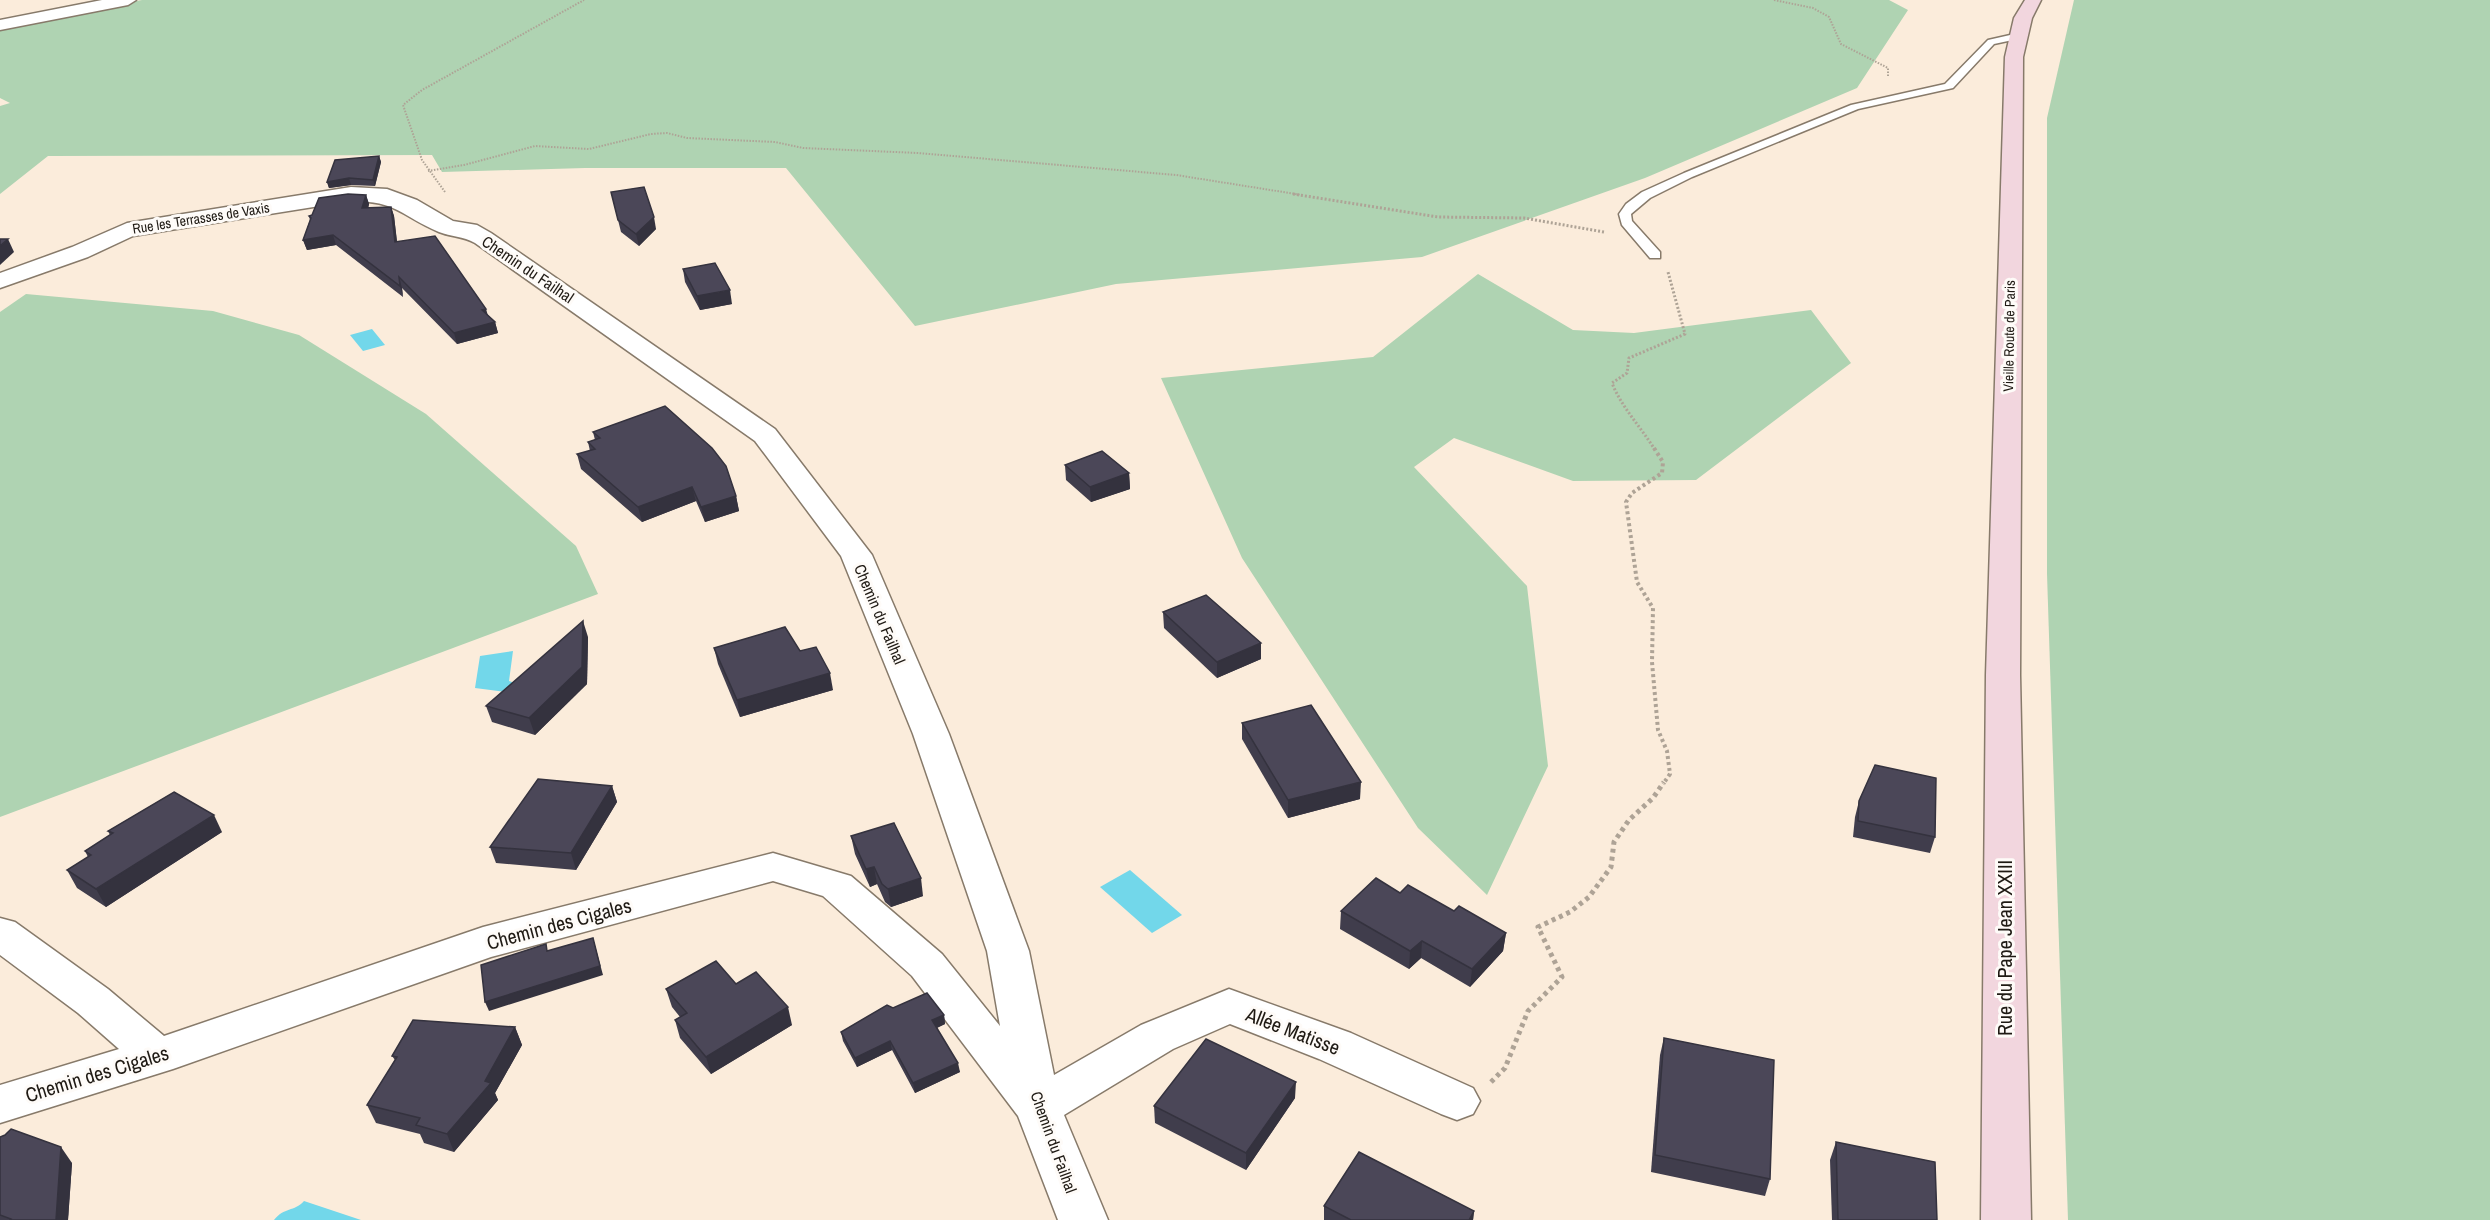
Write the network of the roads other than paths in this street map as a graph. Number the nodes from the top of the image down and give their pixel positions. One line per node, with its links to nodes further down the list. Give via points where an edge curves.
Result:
1 (128, 0): 3 (street)
2 (2033, 0): 4 (street, Vieille Route de Paris)
3 (0, 25)
4 (2019, 36): 6 (lane, via 1992,42 1950,86 1886,98 1804,127 1646,195 1625,214 1626,222); 8 (street, Vieille Route de Paris, via 2014,69)
5 (409, 205): 7 (street, Rue les Terrasses de Vaxis, via 378,194 351,194 127,230); 13 (street, Chemin du Failhal, via 447,226 469,230 765,435 856,555 931,734 1008,951)
6 (1655, 255)
7 (0, 281)
8 (2003, 675): 15 (street, Rue du Pape Jean XXIII)
9 (0, 933): 10 (street, via 93,1001)
10 (157, 1056): 12 (street, Chemin des Cigales); 13 (street, Chemin des Cigales, via 483,943 774,867 837,886 927,965)
11 (1456, 1101): 13 (street, Allée Matisse, via 1335,1046 1229,1006 1157,1037)
12 (0, 1104)
13 (1038, 1107): 14 (street, Chemin du Failhal)
14 (1083, 1220)
15 (2006, 1220)

